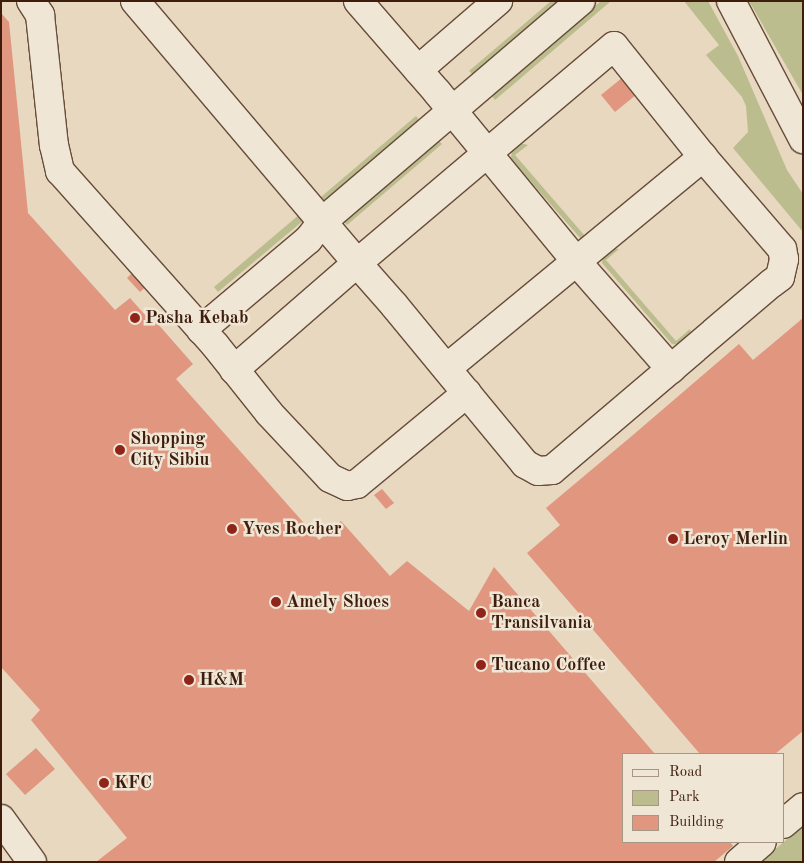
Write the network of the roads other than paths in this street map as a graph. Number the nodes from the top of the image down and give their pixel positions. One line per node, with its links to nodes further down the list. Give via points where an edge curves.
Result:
1 (31, 1): 15 (lane, via 40,15 54,145 60,171)
2 (135, 1): 12 (lane)
3 (358, 1): 7 (lane)
4 (498, 1): 7 (lane)
5 (581, 1): 8 (lane)
6 (731, 1): 9 (lane)
7 (418, 70): 8 (lane)
8 (452, 111): 10 (lane); 12 (lane)
9 (803, 138)
10 (487, 153): 11 (lane, via 614,46); 13 (lane); 14 (lane)
11 (702, 157): 13 (lane); 17 (lane, via 782,249 784,269 780,276)
12 (323, 221): 14 (lane); 15 (lane, via 308,240)
13 (576, 261): 16 (lane); 17 (lane)
14 (357, 262): 16 (lane); 18 (lane)
15 (201, 330): 18 (lane)
16 (447, 368): 19 (lane)
17 (671, 369): 19 (lane, via 552,470 538,470 525,464)
18 (234, 370): 19 (lane, via 330,478 347,486 357,484)
19 (467, 393)
20 (803, 807): 22 (lane)
21 (1, 819): 24 (lane)
22 (784, 823)
23 (761, 843): 25 (lane)
24 (32, 862)
25 (739, 862)

